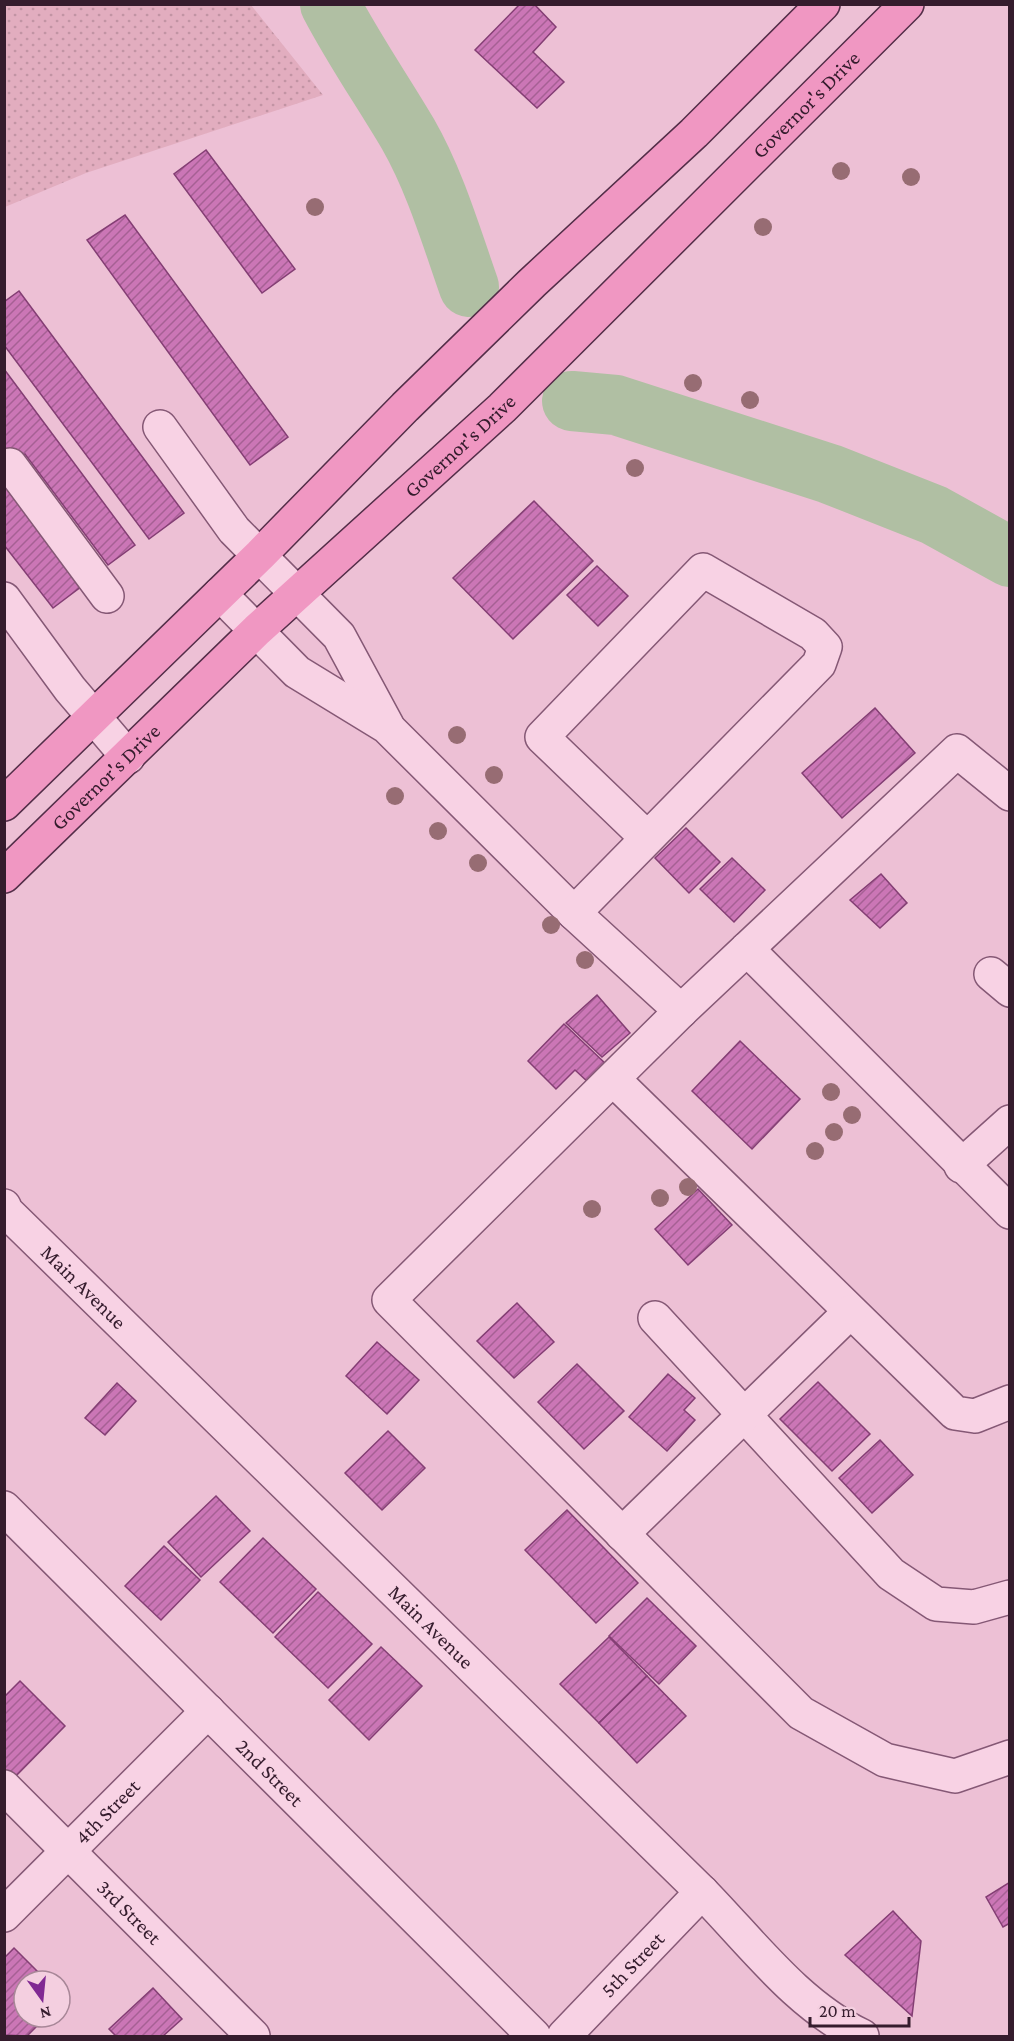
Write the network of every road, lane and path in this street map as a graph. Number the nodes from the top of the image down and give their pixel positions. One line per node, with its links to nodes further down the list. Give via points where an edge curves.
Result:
1 (823, 4): 5 (main road, via 694,134 454,359)
2 (907, 4): 6 (main road, Governor's Drive, via 502,408)
3 (160, 427): 5 (street, via 234,530)
4 (10, 465): 8 (street)
5 (260, 555): 6 (street); 7 (main road)
6 (298, 593): 10 (main road, Governor's Drive); 12 (street, via 339,636)
7 (220, 594): 10 (street); 11 (main road)
8 (107, 596)
9 (4, 599): 11 (street, via 70,689)
10 (257, 630): 12 (street, via 297,672); 13 (main road, Governor's Drive)
11 (95, 716): 13 (street); 15 (main road)
12 (387, 727): 18 (street)
13 (128, 757): 17 (main road, Governor's Drive)
14 (1010, 794): 19 (street, via 957,751)
15 (4, 804)
16 (647, 838): 16 (street, via 819,664 825,647 813,634 703,570 542,737); 18 (street)
17 (4, 876)
18 (574, 913): 20 (street)
19 (747, 949): 20 (street); 23 (street)
20 (681, 1011): 21 (street)
21 (614, 1080): 26 (street); 31 (street, via 389,1300)
22 (1010, 1122): 23 (street)
23 (962, 1166): 25 (street)
24 (5, 1210): 37 (street, Main Avenue)
25 (1010, 1212)
26 (850, 1312): 28 (street, via 955,1413 975,1416); 29 (street)
27 (655, 1318): 29 (street)
28 (1010, 1402)
29 (744, 1415): 31 (street); 32 (street, via 891,1574 936,1604 974,1607)
30 (4, 1508): 33 (street, 2nd Street)
31 (622, 1534): 34 (street, via 801,1713 885,1760 955,1776)
32 (1010, 1597)
33 (208, 1711): 36 (street, 4th Street); 41 (street, 2nd Street)
34 (1010, 1757)
35 (4, 1787): 36 (street, 3rd Street)
36 (68, 1851): 38 (street, 4th Street); 40 (street, 3rd Street)
37 (702, 1892): 39 (street, Main Avenue, via 798,1992); 42 (street, 5th Street)
38 (4, 1914)
39 (847, 2034)
40 (253, 2037)
41 (534, 2037)
42 (564, 2037)

